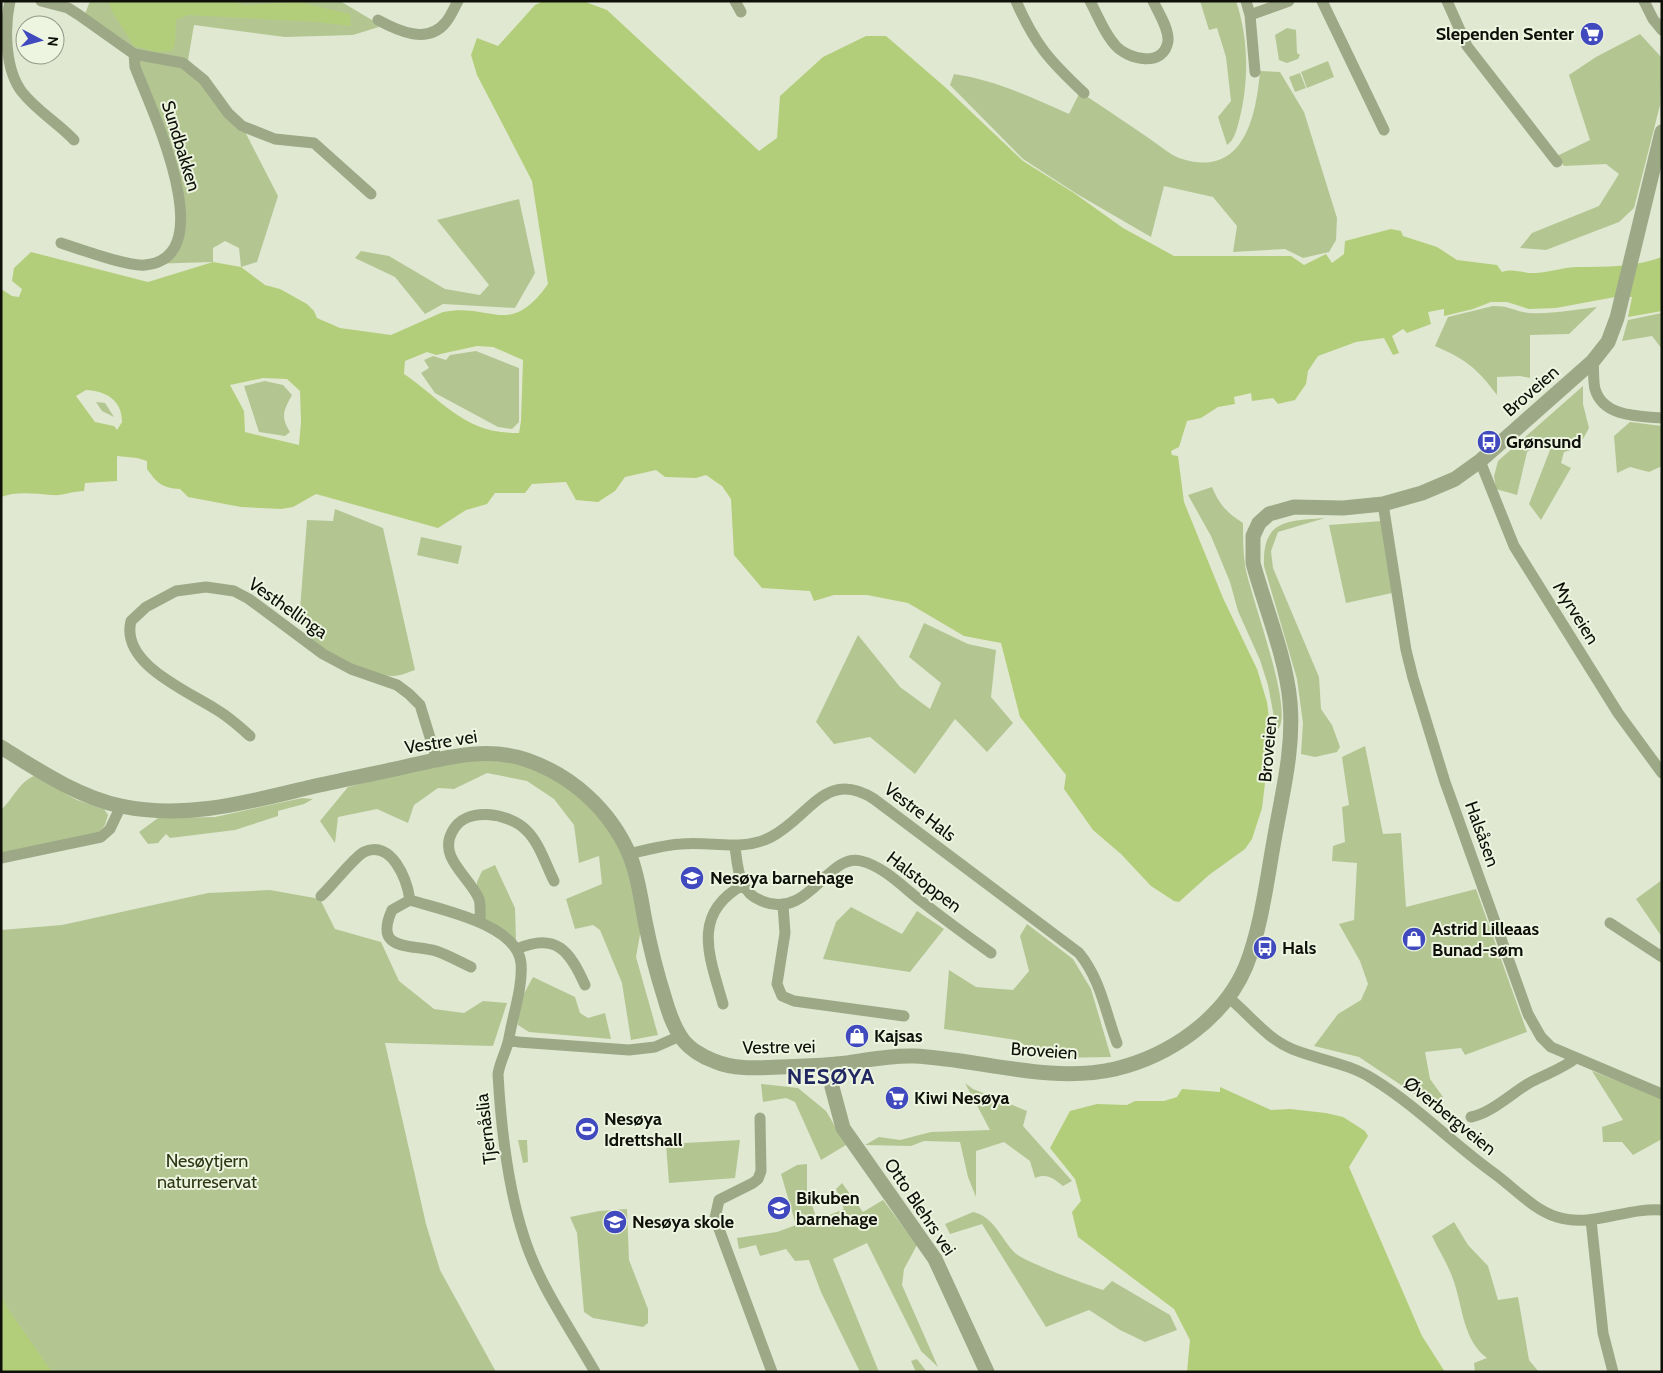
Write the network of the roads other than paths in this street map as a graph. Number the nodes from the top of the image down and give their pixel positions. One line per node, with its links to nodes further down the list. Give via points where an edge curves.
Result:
1 (10, 1): 23 (street, via 7,46 13,75 21,91 36,107)
2 (41, 1): 18 (street, via 68,8)
3 (458, 1): 15 (street, via 446,22 435,32 413,35)
4 (735, 1): 13 (street)
5 (1016, 1): 20 (street, via 1043,53)
6 (1090, 1): 7 (street, via 1115,46 1128,56 1149,60 1165,48 1168,40)
7 (1152, 1)
8 (1246, 1): 14 (street)
9 (1289, 1): 14 (street)
10 (1322, 1): 21 (street)
11 (1447, 1): 24 (street, via 1467,46)
12 (1644, 1): 16 (street)
13 (741, 12)
14 (1250, 15): 19 (street)
15 (378, 20)
16 (1657, 20): 17 (street)
17 (1662, 30)
18 (134, 54): 25 (street, via 183,63 204,80 228,113 242,126 276,139 314,143); 26 (street, Sundbakken, via 135,67 176,178 181,220 178,239 164,258 145,265 131,264)
19 (1255, 72)
20 (1084, 93)
21 (1384, 130)
22 (1662, 132): 27 (street, Broveien, via 1618,318 1608,342)
23 (74, 140)
24 (1557, 162)
25 (371, 194)
26 (61, 243)
27 (1593, 362): 28 (street, via 1595,388 1607,406 1620,413); 29 (street, Broveien)
28 (1662, 418)
29 (1480, 461): 30 (street, Broveien, via 1455,479); 34 (street, Myrveien, via 1514,546 1618,713)
30 (1383, 504): 51 (street, Broveien, via 1284,509 1264,517 1253,536 1253,563 1289,693 1291,744 1257,926 1247,963); 57 (street, Halsåsen, via 1406,650 1445,782 1528,1014 1551,1047)
31 (250, 736): 33 (street, Vesthellinga, via 232,720 141,659 128,638 130,622 146,607 176,591 206,587 234,591 323,654 409,694 420,705)
32 (1, 747): 35 (street, Vestre vei, via 67,786)
33 (437, 760): 35 (street, Vestre vei, via 223,808 174,812); 37 (street, Vestre vei, via 497,754 519,758 549,770 574,784 594,802 616,830)
34 (1662, 773)
35 (121, 806): 38 (street, via 110,829 100,837)
36 (735, 846): 37 (street, Vestre Hals, via 682,844); 40 (street); 56 (street, Vestre Hals, via 771,837 826,793 837,788 846,787 866,794 1079,953 1101,989)
37 (629, 854): 54 (street, Vestre vei, via 661,988)
38 (1, 858)
39 (554, 881): 44 (street, via 527,830 516,822 480,814 466,818 452,831 449,851 453,863 479,900)
40 (743, 885): 43 (street, via 758,900); 52 (street, via 722,900 708,926 709,950)
41 (321, 896): 42 (street, via 354,860 364,852 374,850 385,852 395,862 403,874)
42 (410, 900): 44 (street); 49 (street, via 392,910 388,917 386,927 395,943 437,951)
43 (783, 905): 47 (street, Halstoppen, via 809,892 839,865 848,860 858,860 893,879); 53 (street, via 785,933 777,984 782,996 794,1001)
44 (480, 922): 46 (street, via 499,932)
45 (1610, 923): 48 (street)
46 (517, 948): 50 (street, via 531,942 556,944 567,952); 55 (street, Tjernåslia, via 520,980)
47 (991, 953)
48 (1662, 957)
49 (471, 967)
50 (585, 985)
51 (1228, 997): 58 (street, Broveien, via 1204,1023 1176,1044 1138,1062 1110,1070 1056,1072 913,1056); 65 (street, Øverbergveien, via 1281,1044 1346,1065 1392,1091 1544,1212 1565,1219)
52 (723, 1004)
53 (904, 1016)
54 (680, 1036): 55 (street, via 656,1047 629,1050); 59 (street, Vestre vei, via 694,1050 723,1064 754,1068)
55 (508, 1040): 66 (street, Tjernåslia, via 498,1074 499,1094 509,1170 524,1237 540,1276)
56 (1117, 1043)
57 (1576, 1058): 61 (street, Halsåsen); 62 (street, via 1478,1116)
58 (837, 1064): 59 (street, Vestre vei); 60 (street, Otto Blehrs vei)
59 (820, 1065): 60 (street, via 824,1078)
60 (832, 1087): 68 (street, Otto Blehrs vei, via 843,1128 934,1260)
61 (1662, 1094)
62 (1471, 1117)
63 (760, 1118): 67 (street, via 761,1171 758,1179 719,1200 715,1218)
64 (1662, 1210): 65 (street, Øverbergveien, via 1638,1210)
65 (1591, 1220): 69 (street, via 1604,1333)
66 (595, 1372)
67 (772, 1372)
68 (987, 1372)
69 (1613, 1372)

